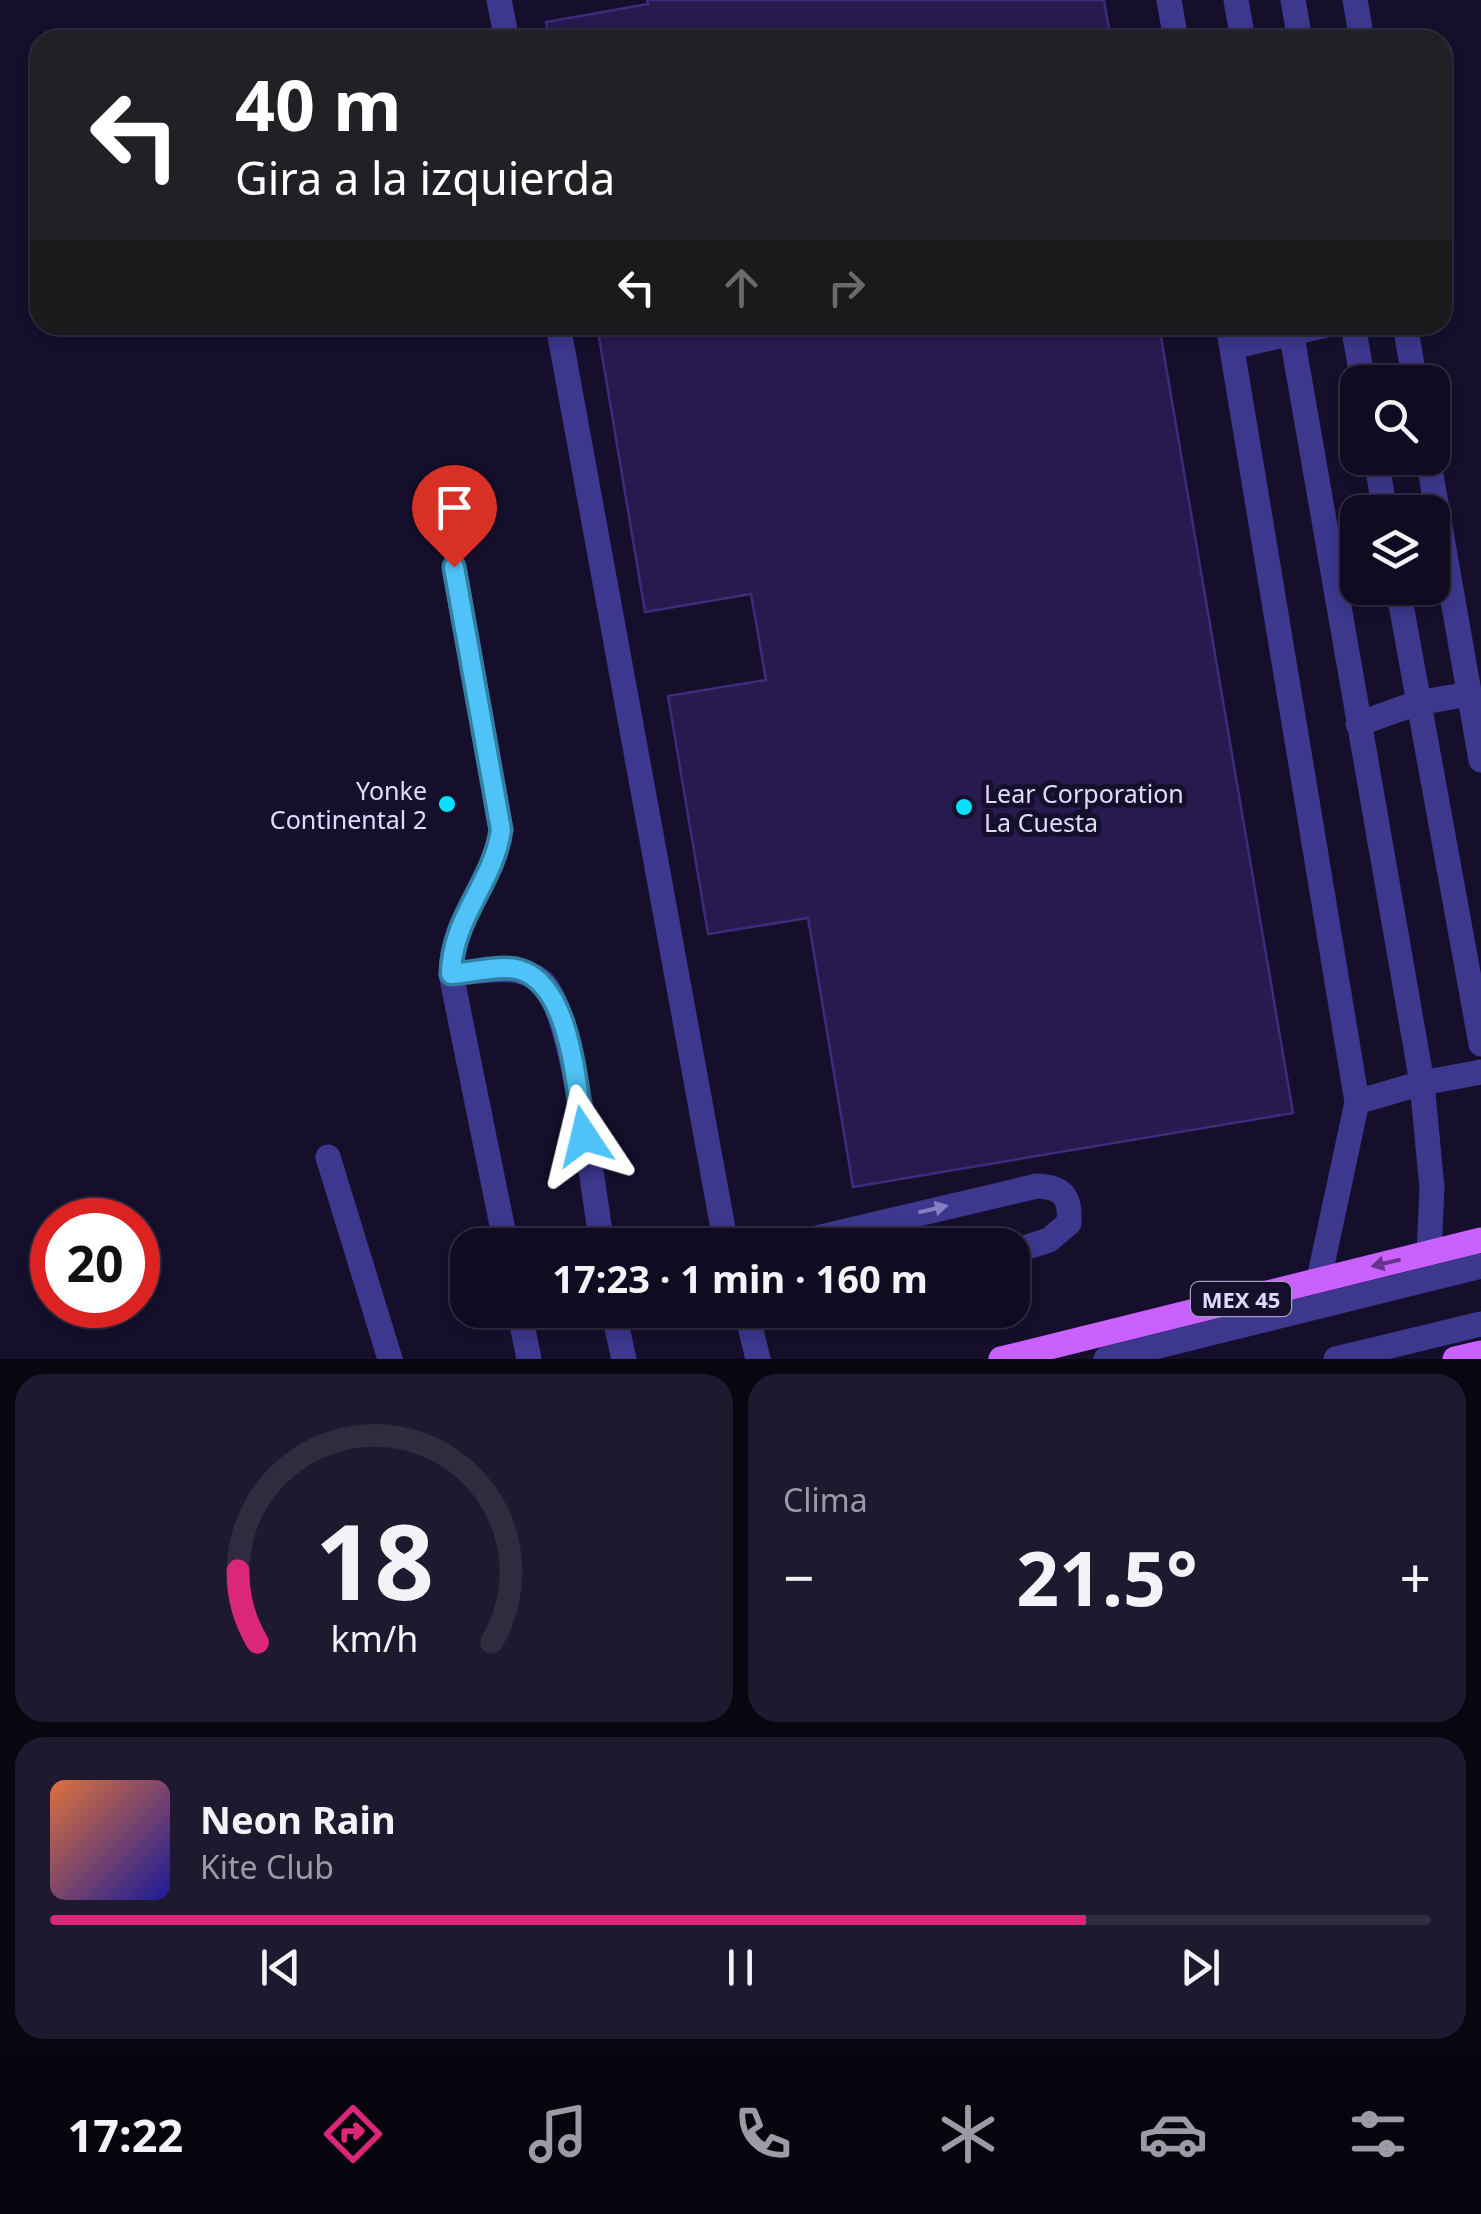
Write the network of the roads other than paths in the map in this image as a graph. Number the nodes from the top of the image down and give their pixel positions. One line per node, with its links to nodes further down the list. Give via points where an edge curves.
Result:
1 (499, 0): 6 (lane)
2 (1169, 0): 7 (lane)
3 (1236, 0): 8 (lane)
4 (1293, 0): 9 (lane)
5 (1356, 0): 10 (lane)
6 (504, 30)
7 (1174, 30)
8 (1240, 30)
9 (1298, 30)
10 (1360, 30)
11 (560, 335): 33 (lane)
12 (1292, 335): 23 (lane)
13 (1355, 335): 16 (lane)
14 (1407, 335): 17 (lane)
15 (1230, 336): 29 (lane)
16 (1360, 365)
17 (1412, 365)
18 (1431, 475): 21 (lane)
19 (454, 567): 25 (lane, via 501,830 451,949)
20 (1401, 605): 22 (lane)
21 (1469, 694): 22 (lane); 24 (lane)
22 (1418, 704): 23 (lane); 26 (lane)
23 (1358, 724): 28 (lane)
24 (1481, 760)
25 (451, 974): 31 (lane); 32 (lane, via 518,969 544,982 566,1033)
26 (1481, 1044)
27 (1481, 1072): 28 (lane)
28 (1422, 1084): 29 (lane); 37 (lane, via 1432,1188)
29 (1358, 1102): 39 (lane)
30 (328, 1157): 45 (lane)
31 (503, 1228)
32 (599, 1228)
33 (723, 1228)
34 (862, 1228): 36 (lane, one-way to 36, via 1054,1186 1070,1208 1069,1222)
35 (1481, 1240): 37 (main road, MEX 45)
36 (1030, 1246)
37 (1429, 1253): 39 (main road, MEX 45, one-way to 39)
38 (1481, 1266): 50 (lane)
39 (1318, 1279): 49 (main road, MEX 45)
40 (1481, 1324): 51 (lane)
41 (523, 1328): 46 (lane)
42 (617, 1328): 47 (lane)
43 (750, 1328): 48 (lane)
44 (1481, 1352): 52 (main road)
45 (390, 1359)
46 (529, 1359)
47 (624, 1359)
48 (758, 1359)
49 (1001, 1359)
50 (1106, 1359)
51 (1336, 1359)
52 (1455, 1359)

